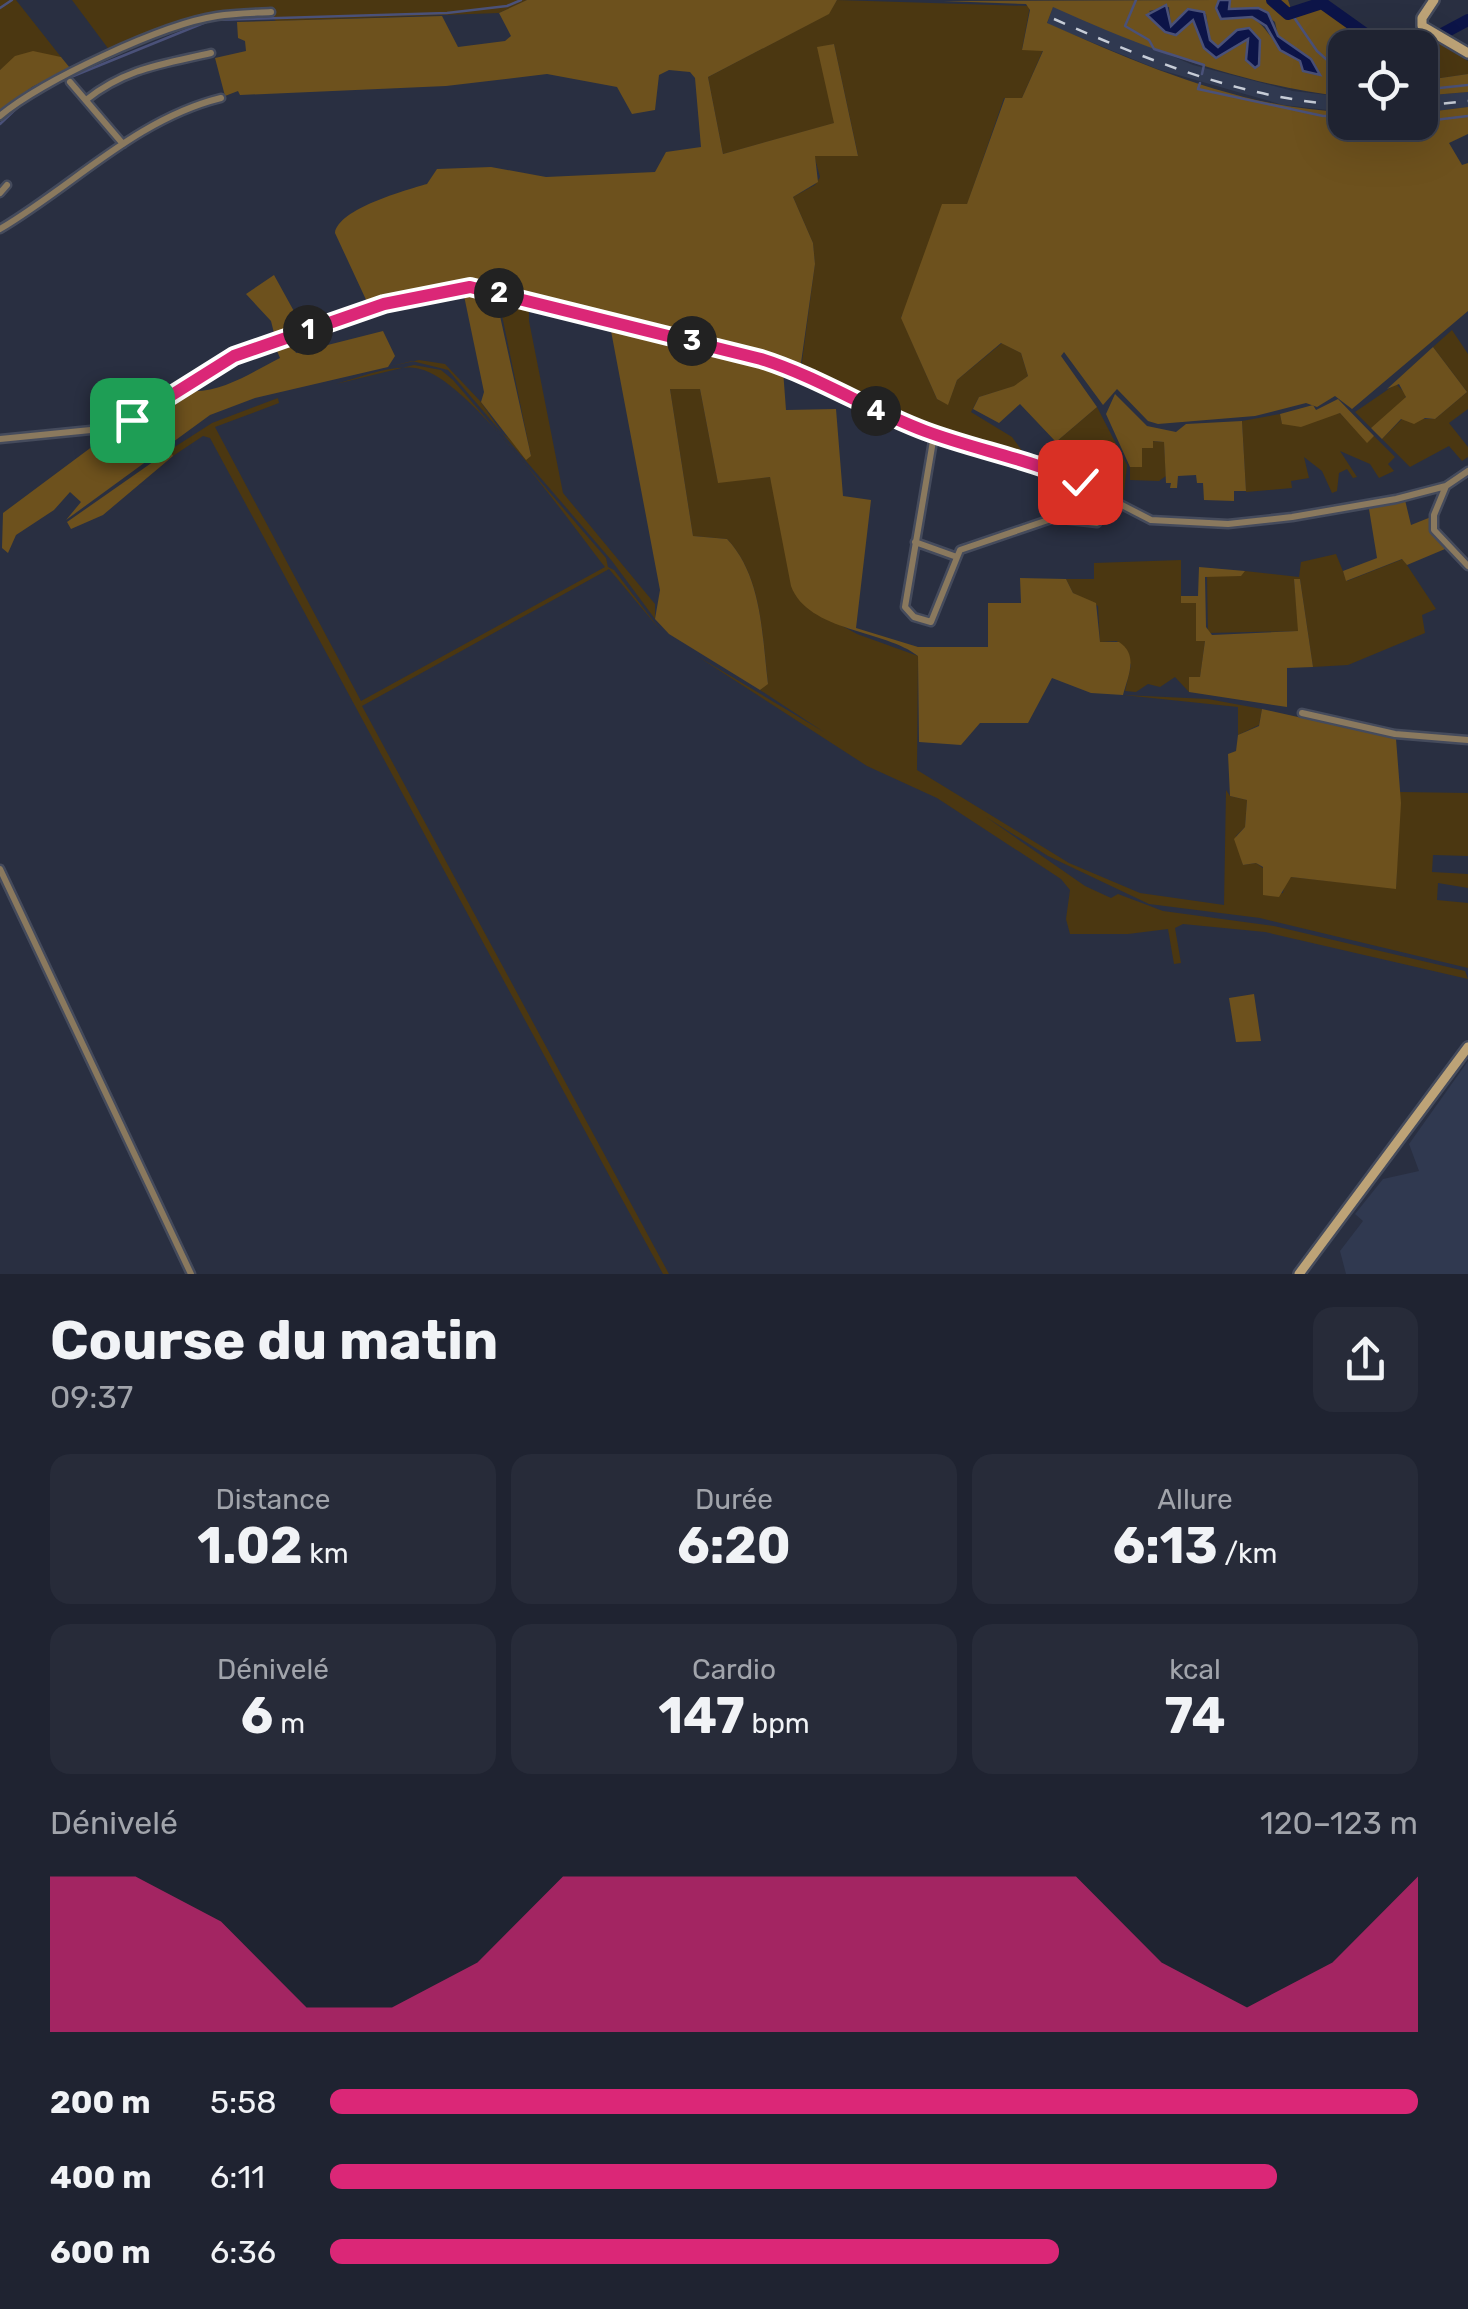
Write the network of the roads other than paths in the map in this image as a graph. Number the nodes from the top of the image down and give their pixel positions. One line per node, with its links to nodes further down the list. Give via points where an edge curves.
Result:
1 (1434, 0): 4 (main road, via 1422,26)
2 (271, 12): 8 (street, via 208,17 138,43 31,91)
3 (211, 53): 7 (street, via 141,67)
4 (1468, 53)
5 (70, 82): 7 (street)
6 (220, 98): 9 (street)
7 (86, 100): 9 (street)
8 (0, 116)
9 (123, 144): 12 (street)
10 (6, 186): 11 (street)
11 (0, 193)
12 (0, 229)
13 (934, 434): 14 (street, via 794,370 470,287 384,304 234,356 111,428); 16 (street, via 1048,467 1150,520 1253,523); 18 (street)
14 (0, 440)
15 (1468, 471): 16 (street)
16 (1446, 486): 20 (street, via 1434,530)
17 (1097, 523): 19 (street, via 1054,518)
18 (915, 542): 19 (street); 19 (street, via 905,607 914,618 932,622)
19 (954, 556)
20 (1468, 566)
21 (1302, 713): 22 (street, via 1394,734)
22 (1468, 740)
23 (0, 869): 25 (street)
24 (1468, 1047): 26 (main road)
25 (191, 1274)
26 (1298, 1274)

